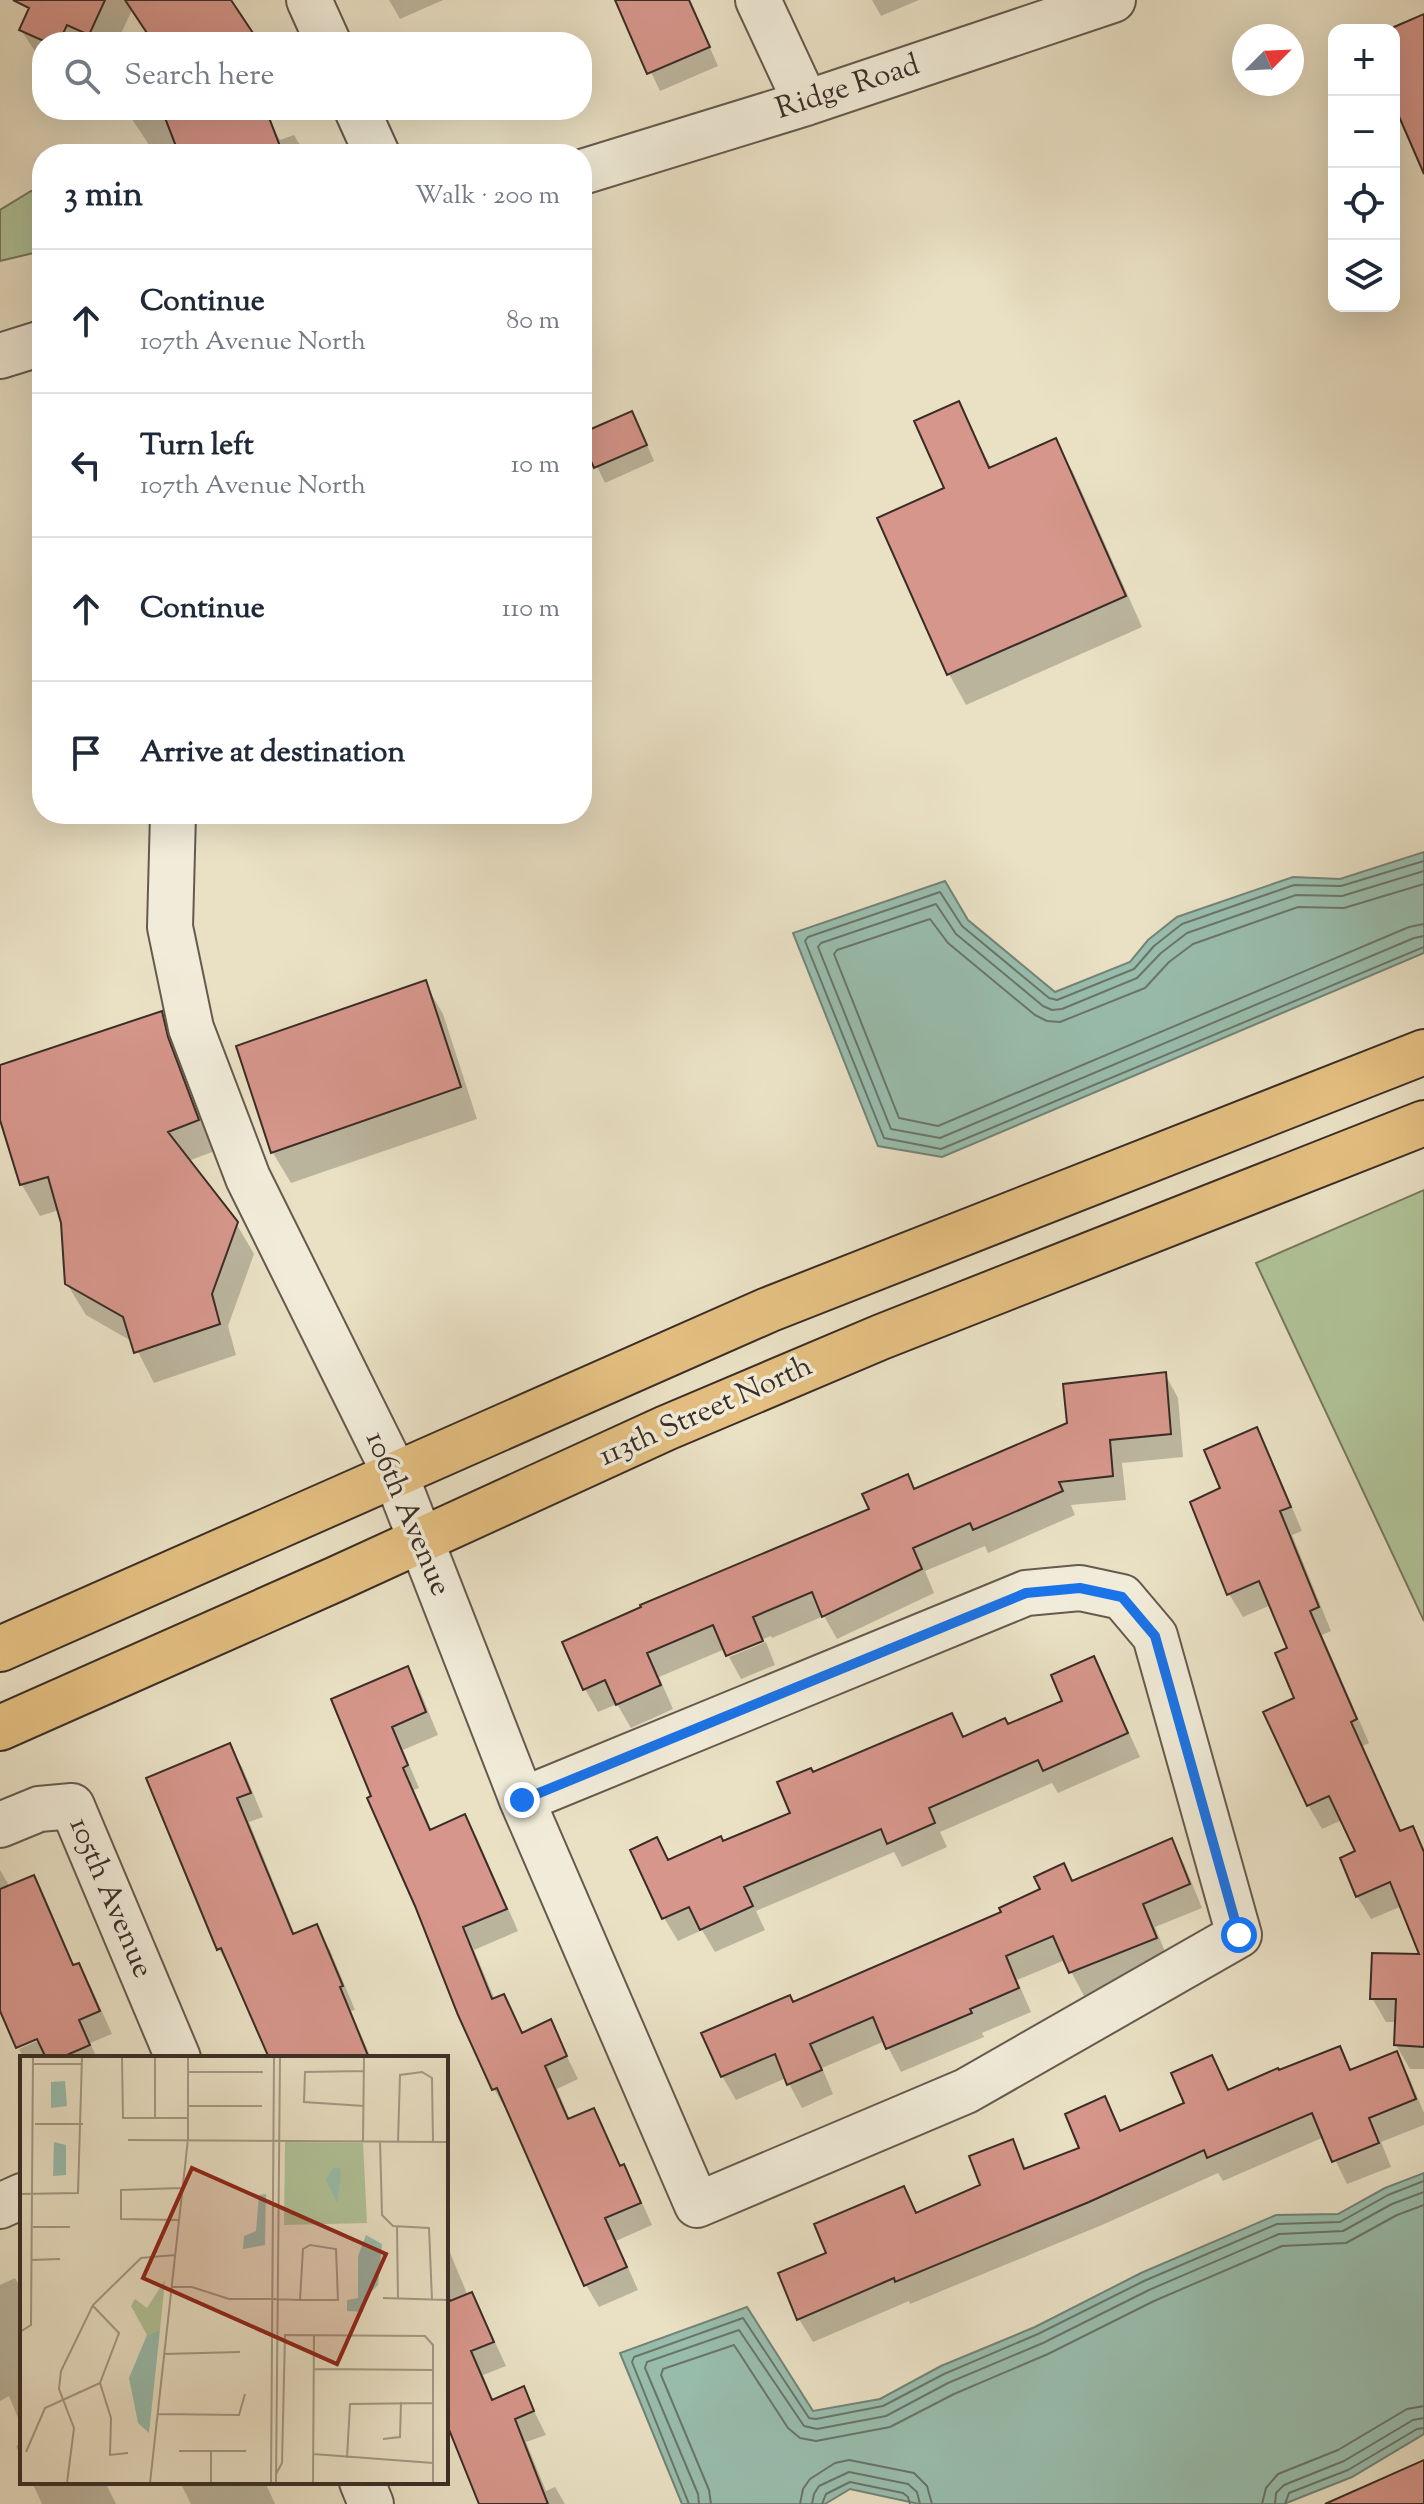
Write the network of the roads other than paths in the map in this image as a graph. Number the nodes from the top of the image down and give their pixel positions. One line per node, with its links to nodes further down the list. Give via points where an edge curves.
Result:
1 (309, 0): 4 (street)
2 (758, 0): 5 (street)
3 (1113, 0): 5 (street, Ridge Road)
4 (323, 32)
5 (806, 103): 8 (street, Ridge Road)
6 (362, 120): 7 (street)
7 (372, 144)
8 (592, 169)
9 (173, 824): 12 (street, 106th Avenue, via 170,927 191,1028 248,1178)
10 (1424, 1052): 12 (main road, via 768,1310)
11 (1424, 1123): 13 (main road, 113th Street North, via 881,1337)
12 (395, 1474): 13 (street, 106th Avenue); 14 (main road)
13 (420, 1541): 15 (main road, 113th Street North); 16 (street, 106th Avenue)
14 (0, 1649)
15 (0, 1728)
16 (522, 1800): 16 (street, 106th Avenue, via 697,2205 966,2091 1239,1935 1155,1636 1122,1597 1080,1588 1026,1593)
17 (0, 1825): 18 (street, 105th Avenue, via 39,1809 72,1806)
18 (177, 2056)
19 (20, 2197): 20 (street)
20 (0, 2206)
21 (363, 2484): 22 (street)
22 (371, 2504)

